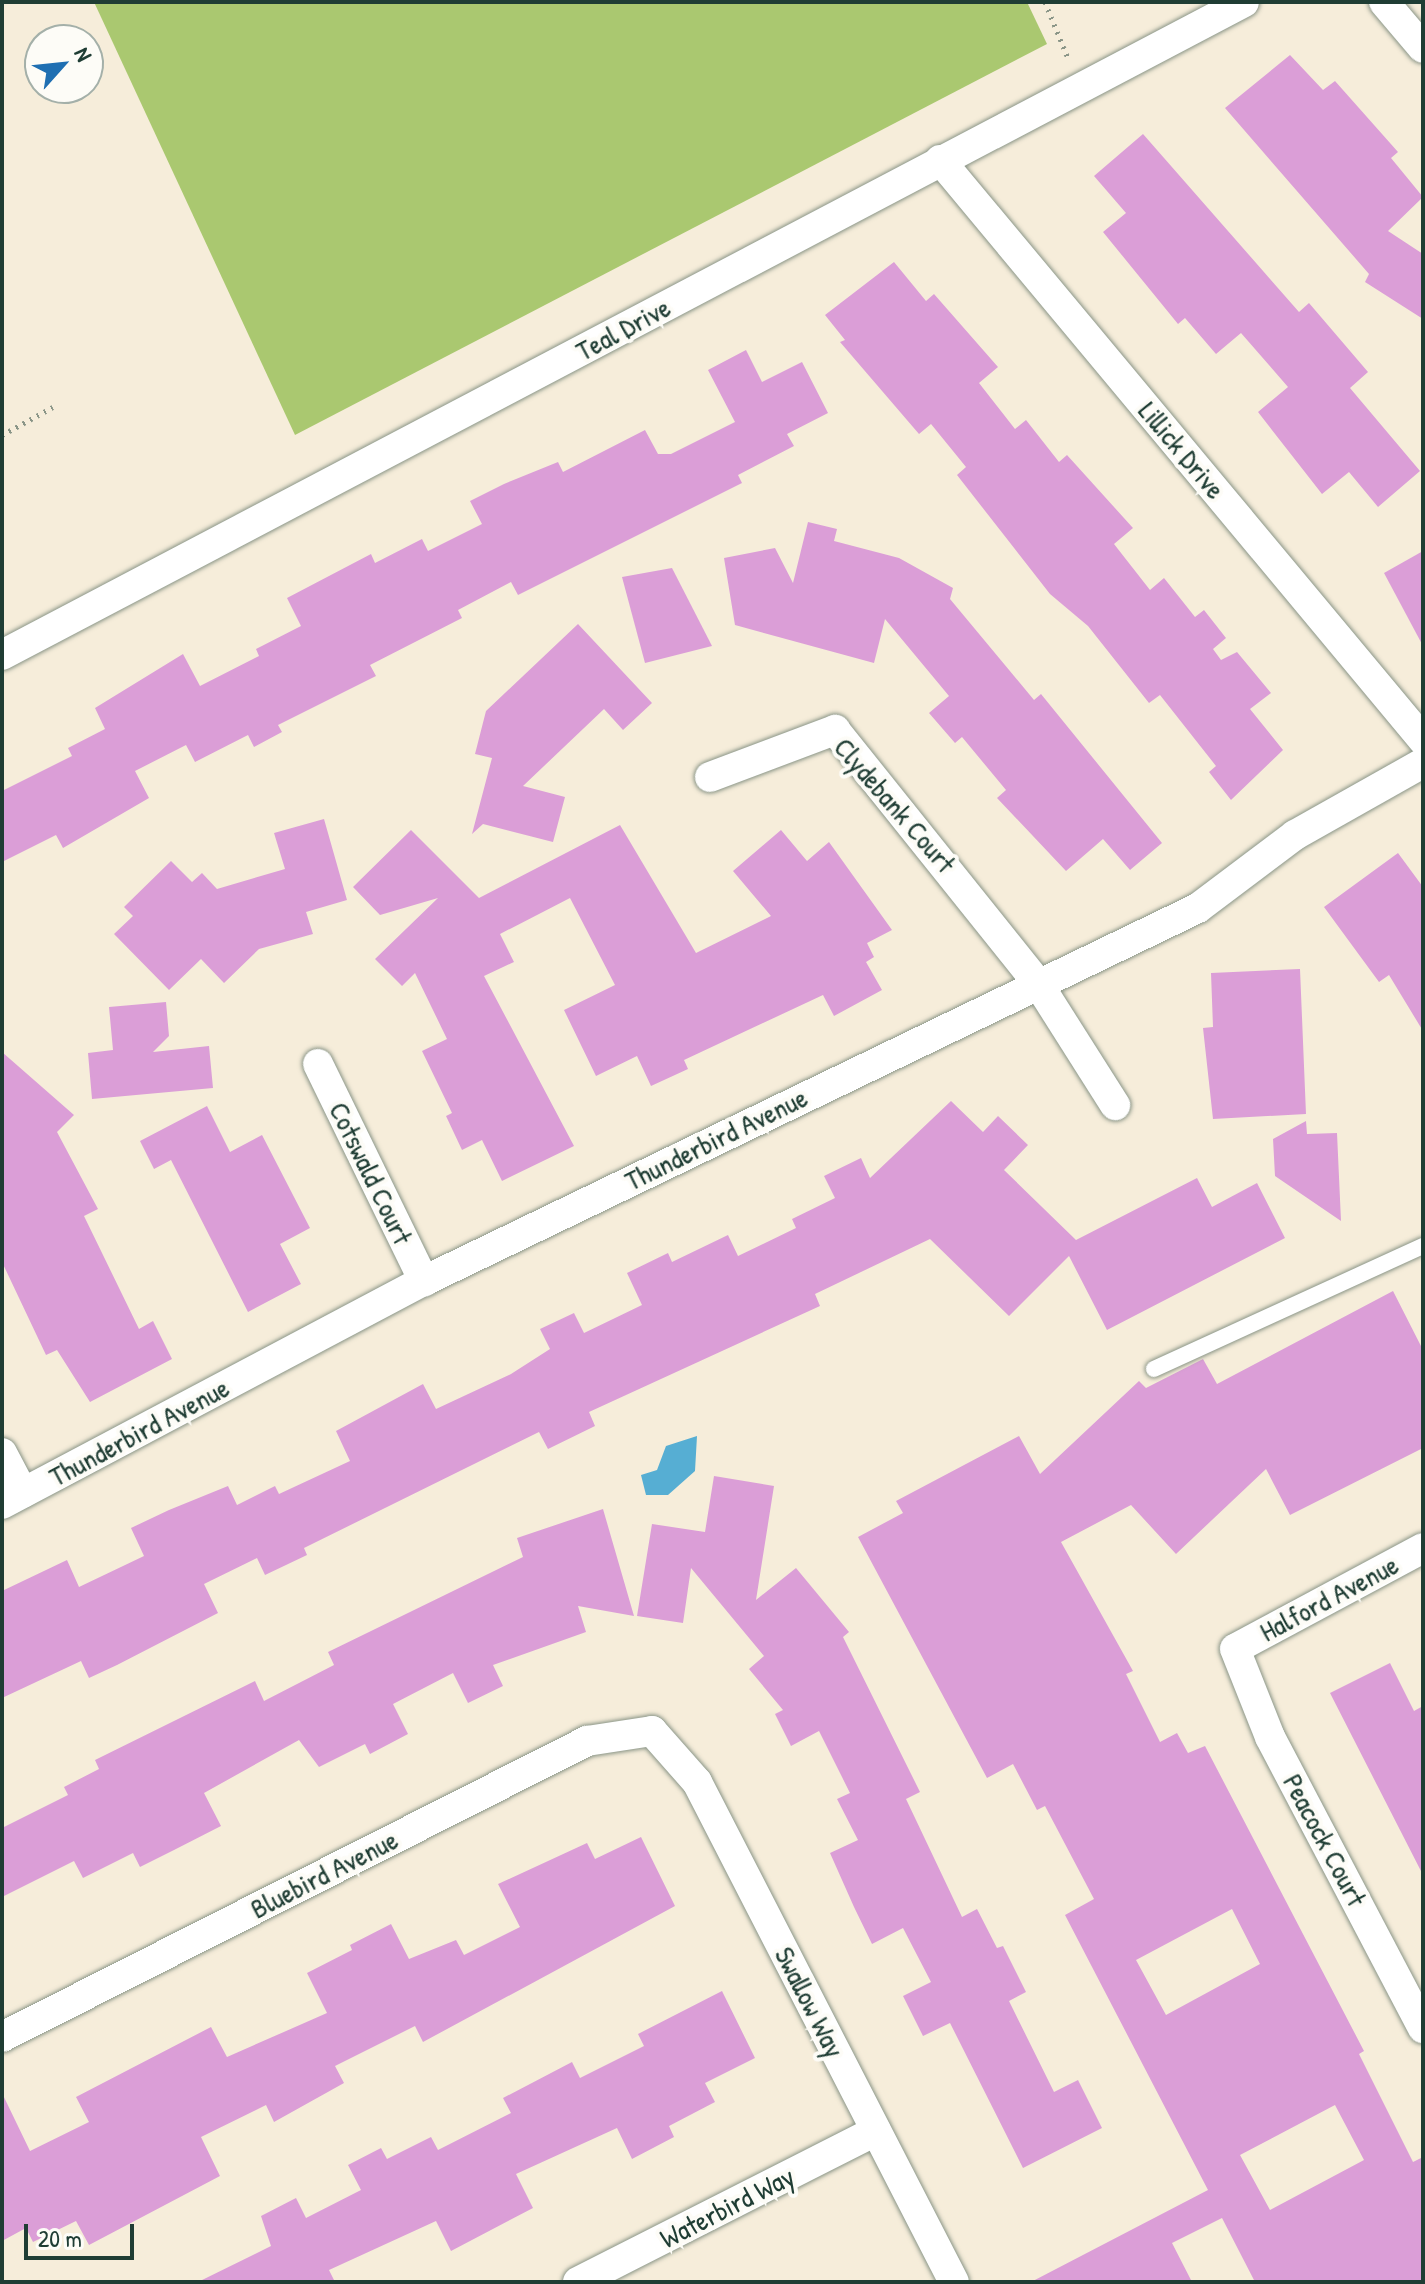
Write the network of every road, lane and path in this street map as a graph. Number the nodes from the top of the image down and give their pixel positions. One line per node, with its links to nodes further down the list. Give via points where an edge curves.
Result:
1 (1045, 2): 5 (path)
2 (1244, 2): 5 (street, Teal Drive)
3 (1384, 2): 4 (street)
4 (1423, 48)
5 (1084, 86): 6 (street, Teal Drive)
6 (940, 160): 9 (street, Teal Drive); 10 (street, Lillick Drive)
7 (53, 407): 8 (path)
8 (2, 435)
9 (2, 655)
10 (1423, 740)
11 (1423, 763): 13 (street, Thunderbird Avenue, via 1295,835 1198,908)
12 (710, 777): 13 (street, Clydebank Court, via 835,730)
13 (1037, 982): 15 (street); 17 (street, Thunderbird Avenue)
14 (318, 1064): 17 (street, Cotswald Court)
15 (1115, 1105)
16 (1423, 1246): 18 (lane)
17 (424, 1281): 20 (street, Thunderbird Avenue)
18 (1154, 1369)
19 (2, 1453): 20 (street)
20 (13, 1498)
21 (1423, 1548): 22 (street, Halford Avenue)
22 (1235, 1649): 24 (street, Peacock Court, via 1270,1737)
23 (652, 1731): 25 (street, Bluebird Avenue, via 587,1741); 26 (street, Swallow Way, via 697,1782)
24 (1423, 2028)
25 (2, 2037)
26 (876, 2131): 27 (street, Waterbird Way); 28 (street, Swallow Way)
27 (578, 2282)
28 (954, 2282)

